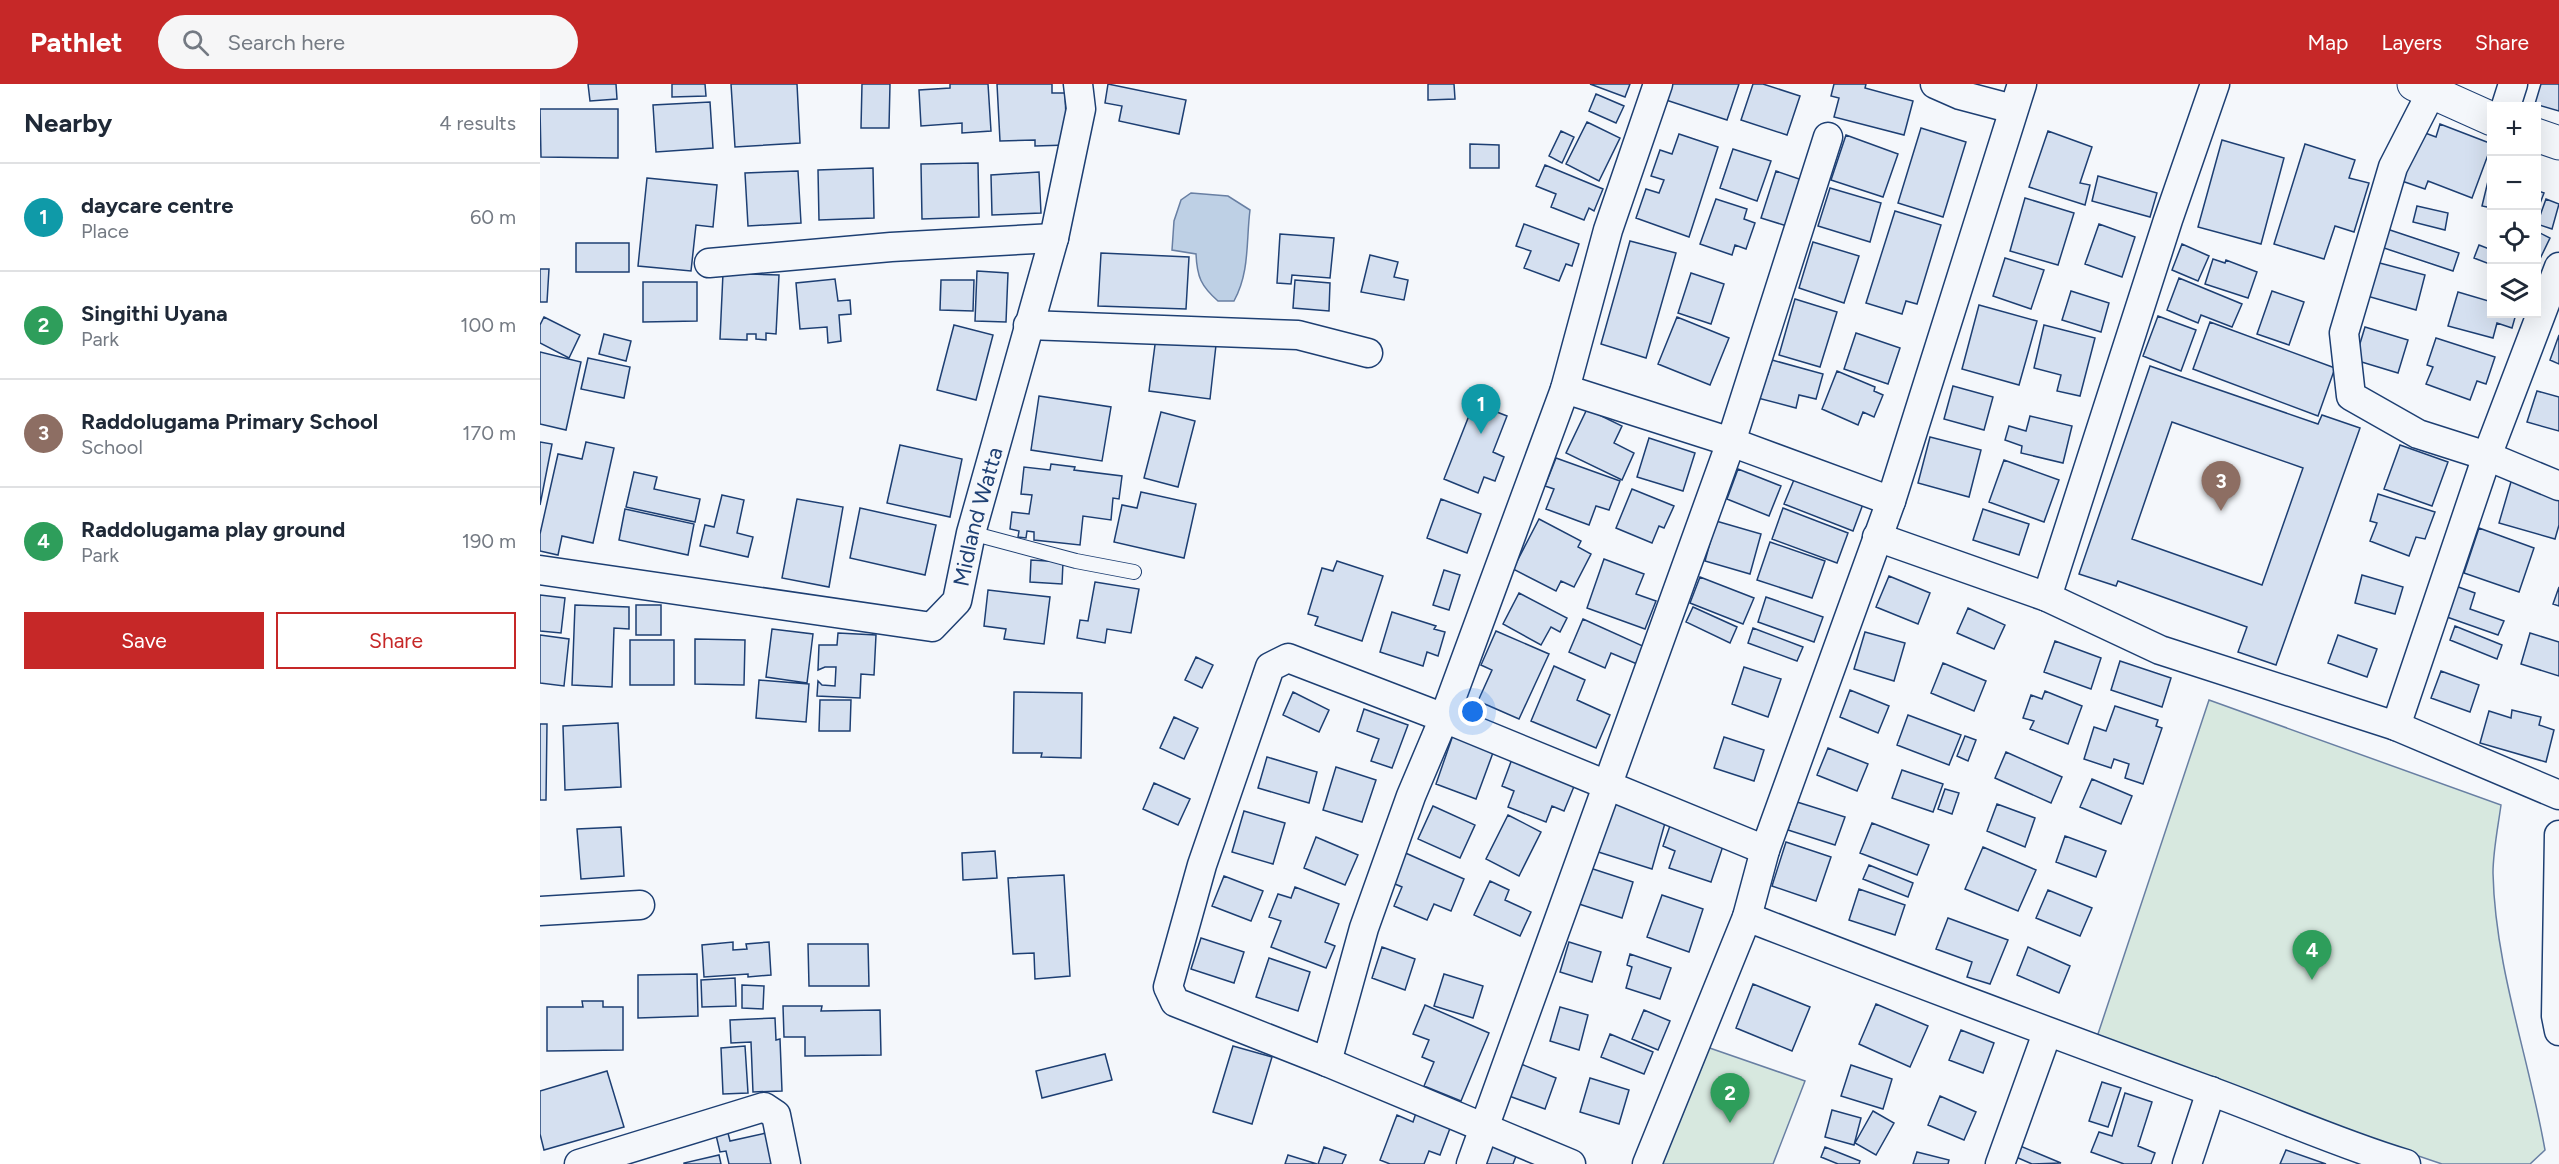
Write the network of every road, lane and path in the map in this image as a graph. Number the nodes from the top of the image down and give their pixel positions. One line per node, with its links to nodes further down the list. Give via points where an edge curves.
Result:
1 (1078, 84): 13 (street, Midland Watta, via 1081,109)
2 (1658, 84): 18 (street, via 1608,230)
3 (1935, 84): 7 (street, via 1960,95)
4 (2215, 84): 27 (street)
5 (2513, 84): 8 (street)
6 (2423, 87): 9 (street); 20 (street, via 2393,167 2344,333 2351,396 2418,434)
7 (2018, 96): 22 (street)
8 (2507, 102)
9 (2487, 117)
10 (1828, 137): 19 (street)
11 (2541, 137): 12 (street)
12 (2559, 143)
13 (1054, 238): 14 (street, via 891,247); 16 (street, Midland Watta)
14 (709, 264)
15 (2559, 267): 20 (street)
16 (1028, 325): 17 (street, via 1298,335); 23 (street, Midland Watta)
17 (1368, 353)
18 (1565, 389): 19 (street); 28 (street)
19 (1731, 442): 22 (street); 30 (street)
20 (2487, 456): 21 (street); 29 (street)
21 (2559, 486)
22 (1891, 501): 24 (street)
23 (971, 533): 25 (street, Midland Watta, via 957,601 932,627); 26 (lane)
24 (1877, 537): 27 (street); 33 (street)
25 (540, 570)
26 (1134, 572)
27 (2047, 597): 29 (street, via 2160,650)
28 (1444, 718): 30 (street); 39 (street, via 1368,917); 39 (street, via 1288,658 1270,667 1206,854 1168,987 1175,1002)
29 (2396, 726): 31 (street)
30 (1608, 785): 33 (street); 41 (street)
31 (2559, 795)
32 (2559, 835): 37 (street)
33 (1765, 850): 36 (street)
34 (640, 905): 35 (street)
35 (540, 910)
36 (1748, 917): 38 (street); 47 (street)
37 (2559, 1031)
38 (2047, 1033): 40 (street); 48 (street)
39 (1327, 1062): 41 (street)
40 (2211, 1091): 42 (street); 49 (street)
41 (1485, 1128): 45 (street); 46 (street)
42 (2366, 1158): 50 (street)
43 (579, 1164): 44 (street, via 765,1107 776,1114)
44 (786, 1164)
45 (1471, 1164)
46 (1572, 1164)
47 (1647, 1164)
48 (2000, 1164)
49 (2187, 1164)
50 (2406, 1164)

